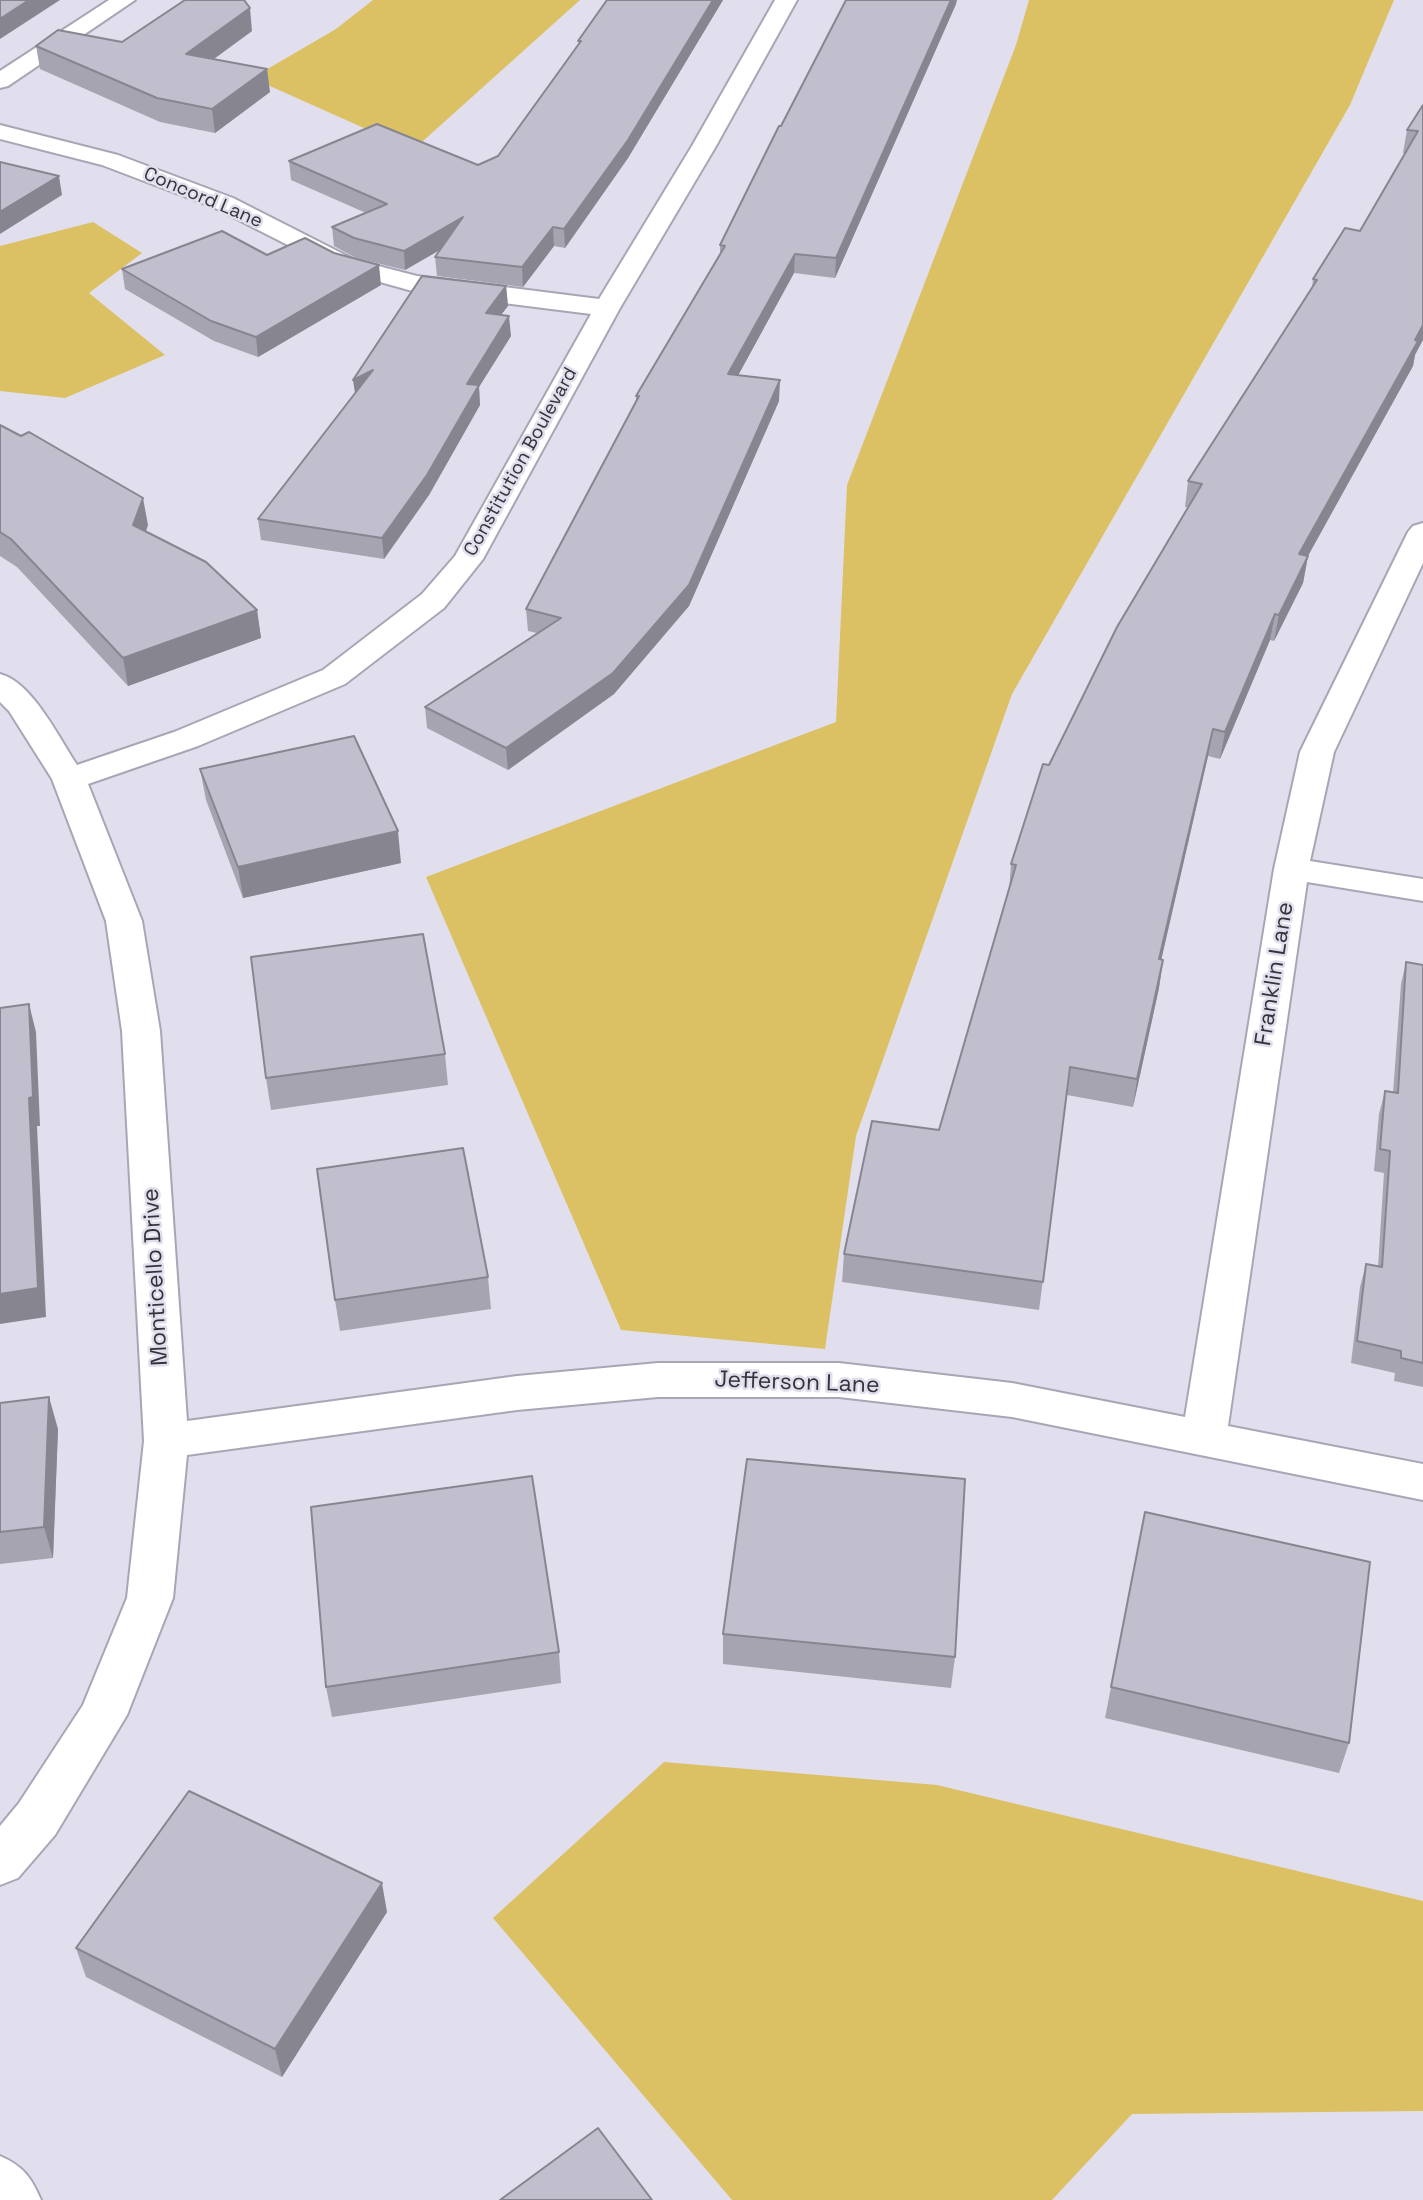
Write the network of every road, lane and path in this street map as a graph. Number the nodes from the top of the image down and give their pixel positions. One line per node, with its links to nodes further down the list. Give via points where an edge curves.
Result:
1 (124, 0): 3 (street)
2 (786, 0): 5 (street, Constitution Boulevard)
3 (0, 82)
4 (0, 132): 5 (street, Concord Lane, via 110,160 224,203 346,265 416,284)
5 (607, 308): 8 (street, Constitution Boulevard, via 468,559 433,601 334,677 186,739)
6 (1423, 533): 9 (street, Franklin Lane, via 1317,752)
7 (0, 684): 8 (street, Monticello Drive, via 21,705)
8 (69, 779): 12 (street, Monticello Drive, via 124,921 141,1031)
9 (1291, 869): 10 (street); 11 (street, Franklin Lane)
10 (1423, 890)
11 (1204, 1438): 12 (street, Jefferson Lane, via 1012,1400 853,1381 658,1380 517,1393); 13 (street, Jefferson Lane)
12 (166, 1441): 14 (street, Monticello Drive, via 145,1611 103,1715 37,1819)
13 (1423, 1482)
14 (0, 1862)
15 (0, 2184): 16 (street)
16 (13, 2200)

